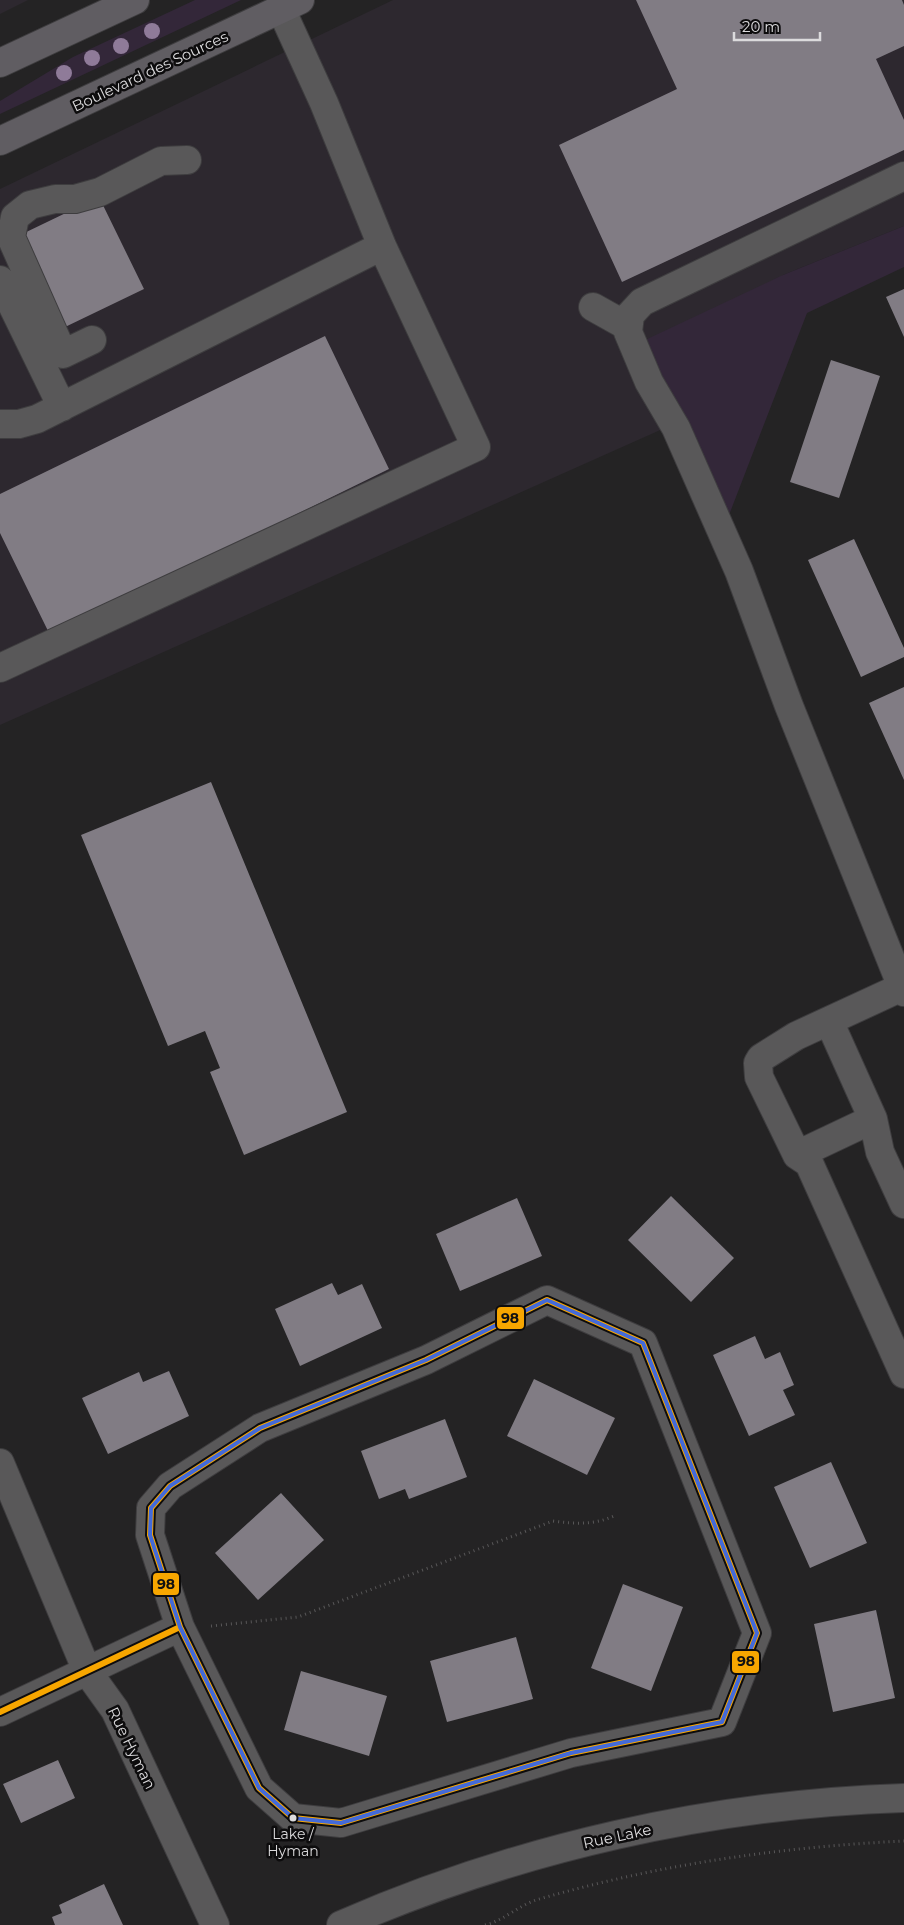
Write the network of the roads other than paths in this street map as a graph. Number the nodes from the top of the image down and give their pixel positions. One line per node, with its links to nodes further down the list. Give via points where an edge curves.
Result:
1 (135, 0): 3 (main road)
2 (290, 4): 4 (main road, Boulevard des Sources); 7 (street, via 324,103)
3 (0, 63)
4 (0, 142)
5 (186, 160): 11 (street, via 161,161 100,192 30,205 15,218 11,237 64,354)
6 (904, 176): 10 (street, via 642,302 633,309)
7 (382, 246): 12 (street); 14 (street, via 476,447)
8 (0, 280): 12 (street)
9 (593, 307): 10 (street)
10 (627, 326): 15 (street, via 649,382 676,428 739,571 789,706)
11 (92, 340)
12 (62, 407): 13 (street, via 37,420)
13 (0, 424)
14 (0, 668)
15 (903, 989): 16 (street)
16 (829, 1021): 17 (street); 18 (street, via 767,1053 758,1063 759,1077)
17 (873, 1119): 18 (street); 19 (street, via 880,1152)
18 (797, 1155): 20 (street, via 809,1163)
19 (904, 1204)
20 (904, 1374)
21 (0, 1463): 23 (street, Rue Hyman)
22 (180, 1627): 22 (street, via 150,1535 151,1508 170,1486 260,1428 426,1360 547,1300 643,1343 757,1633 722,1722 570,1753 341,1823 293,1818 259,1788); 23 (street)
23 (87, 1671): 24 (street); 26 (street, Rue Hyman, via 115,1710)
24 (0, 1712)
25 (904, 1798): 27 (street, Rue Lake, via 764,1810 612,1836 482,1871)
26 (215, 1925)
27 (341, 1925)

